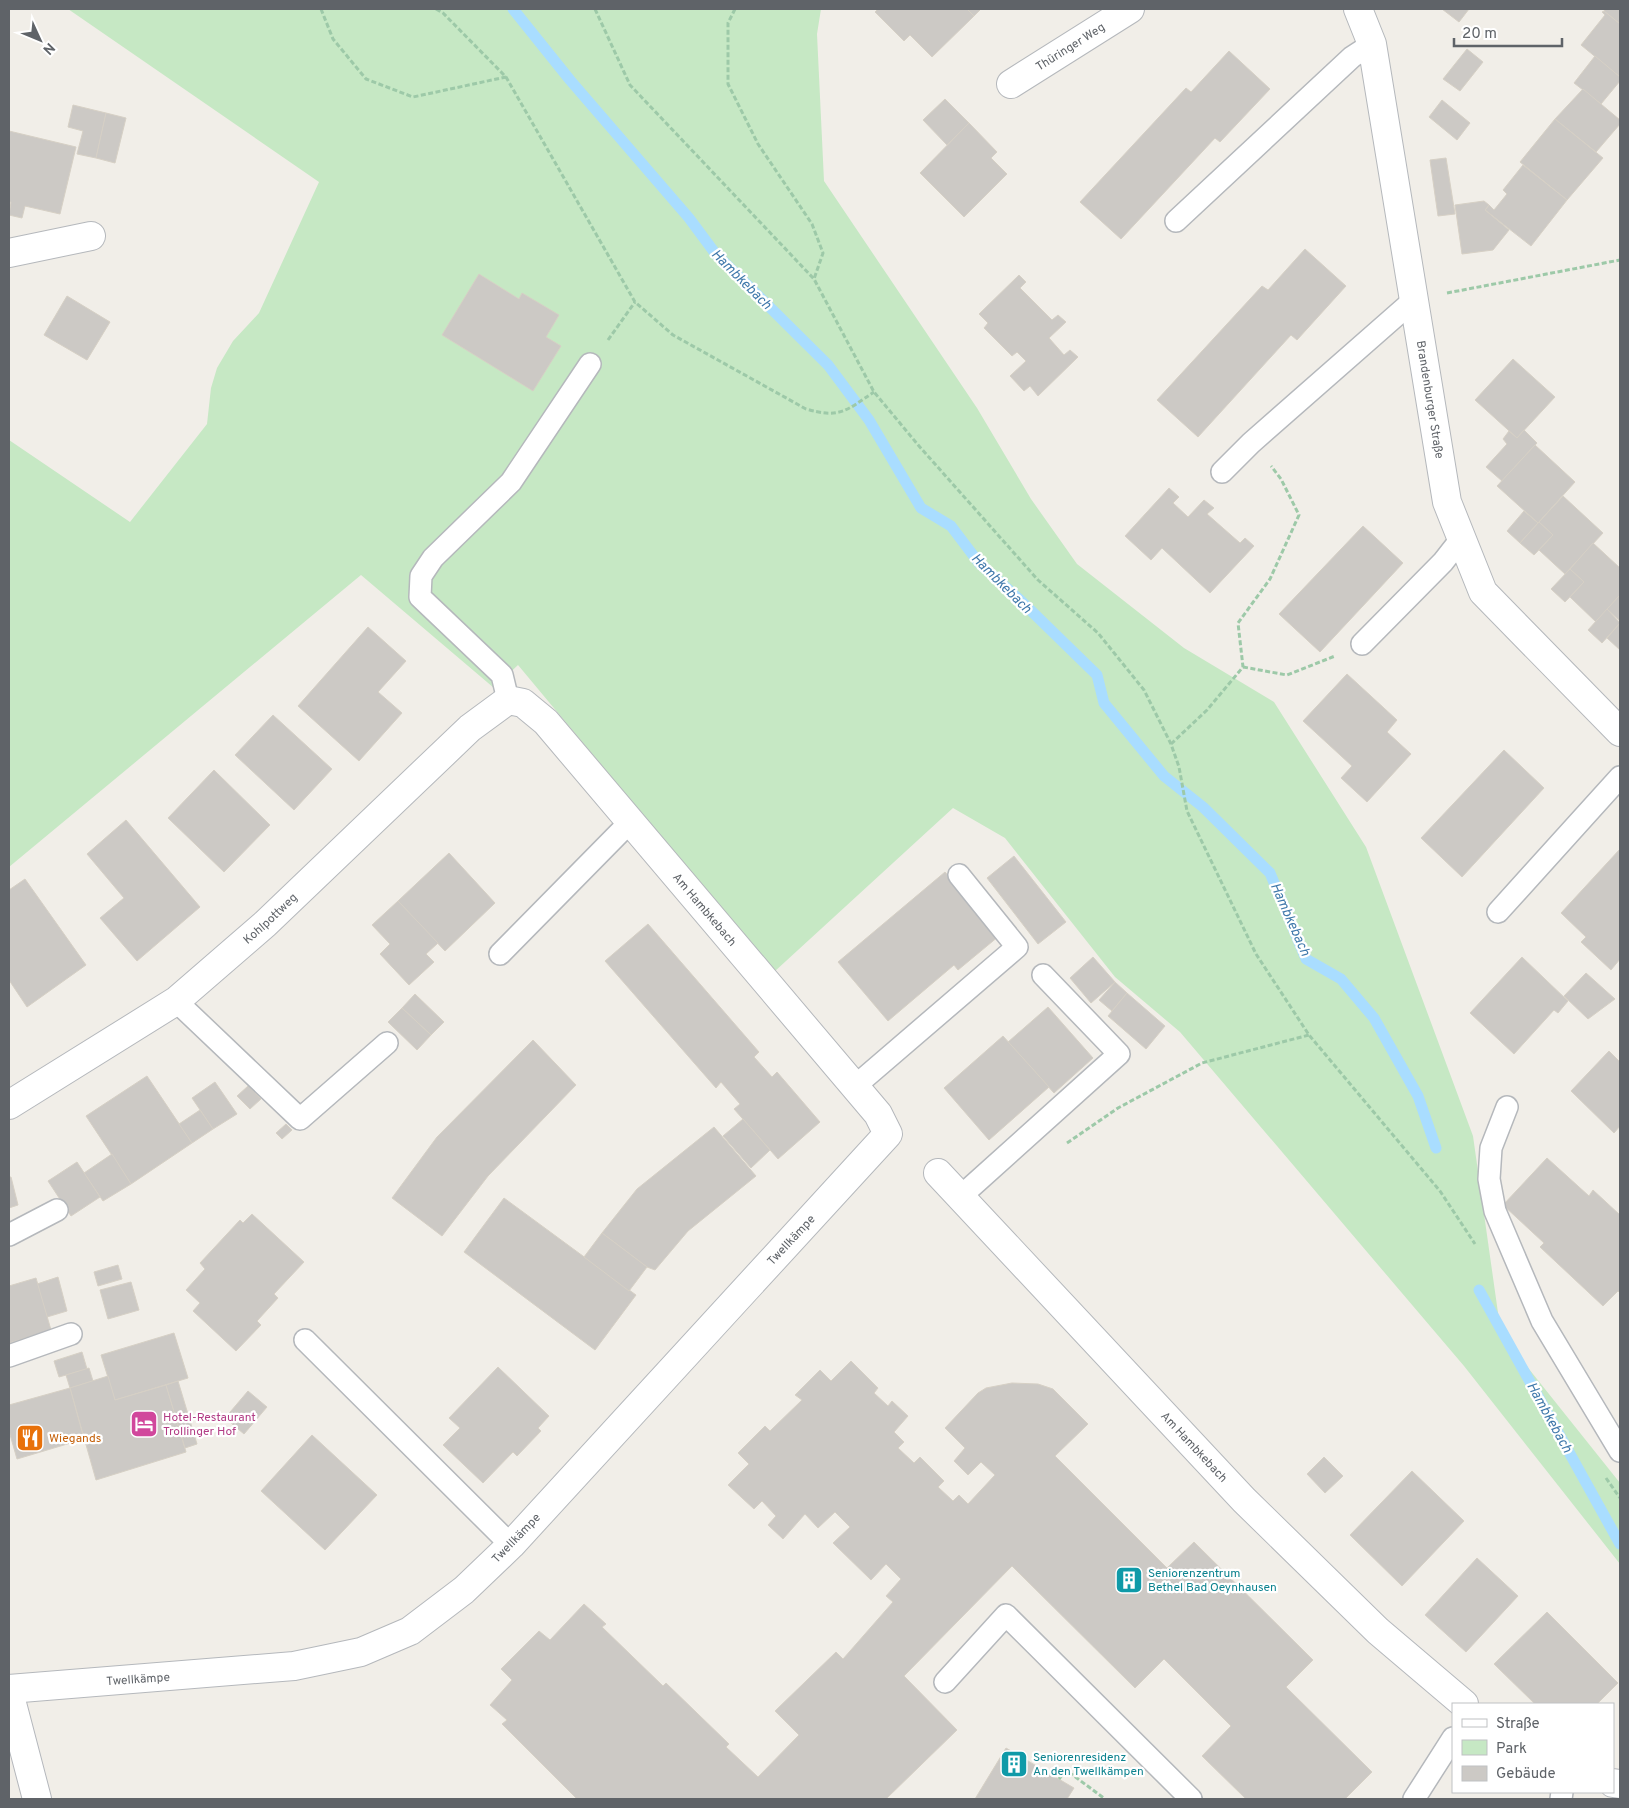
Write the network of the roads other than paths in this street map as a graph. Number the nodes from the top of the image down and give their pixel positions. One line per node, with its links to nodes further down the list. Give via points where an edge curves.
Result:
1 (1130, 9): 4 (street, Thüringer Weg)
2 (1358, 9): 3 (street, Brandenburger Straße)
3 (1372, 44): 5 (lane, via 1352,57); 8 (street, Brandenburger Straße)
4 (1010, 84)
5 (1176, 221)
6 (91, 236): 7 (street)
7 (9, 253)
8 (1415, 299): 10 (lane, via 1251,442); 11 (street, Brandenburger Straße, via 1447,502)
9 (590, 364): 13 (lane, via 510,482 433,558 421,576 420,597 502,675)
10 (1222, 472)
11 (1461, 539): 12 (lane, via 1443,562); 14 (street, Brandenburger Straße, via 1483,592)
12 (1362, 644)
13 (508, 700): 16 (street, Am Hambkebach, via 523,702 546,722); 21 (street, Kohlpottweg, via 470,728 265,924)
14 (1620, 732)
15 (1620, 777): 18 (lane)
16 (631, 821): 19 (lane); 23 (street, Am Hambkebach)
17 (959, 875): 23 (lane, via 1017,948)
18 (1498, 912)
19 (500, 954)
20 (1043, 975): 28 (lane, via 1119,1054)
21 (176, 1001): 22 (lane, via 300,1119); 24 (street, Kohlpottweg)
22 (387, 1042)
23 (854, 1087): 26 (street, Am Hambkebach, via 878,1114)
24 (9, 1105)
25 (1507, 1107): 34 (lane, via 1491,1148 1489,1179 1495,1211 1542,1320)
26 (888, 1134): 35 (street, Twellkämpe)
27 (938, 1173): 28 (street, Am Hambkebach)
28 (960, 1197): 38 (street, Am Hambkebach, via 1244,1500 1378,1631)
29 (57, 1210): 30 (lane)
30 (9, 1235)
31 (71, 1334): 33 (lane)
32 (305, 1340): 35 (lane)
33 (9, 1356)
34 (1620, 1451)
35 (511, 1545): 37 (street, Twellkämpe, via 464,1590 410,1631 361,1652 294,1666)
36 (944, 1682): 41 (lane, via 1006,1615)
37 (9, 1691): 40 (street)
38 (1463, 1703)
39 (1452, 1740): 42 (lane)
40 (37, 1799)
41 (1191, 1799)
42 (1414, 1799)

